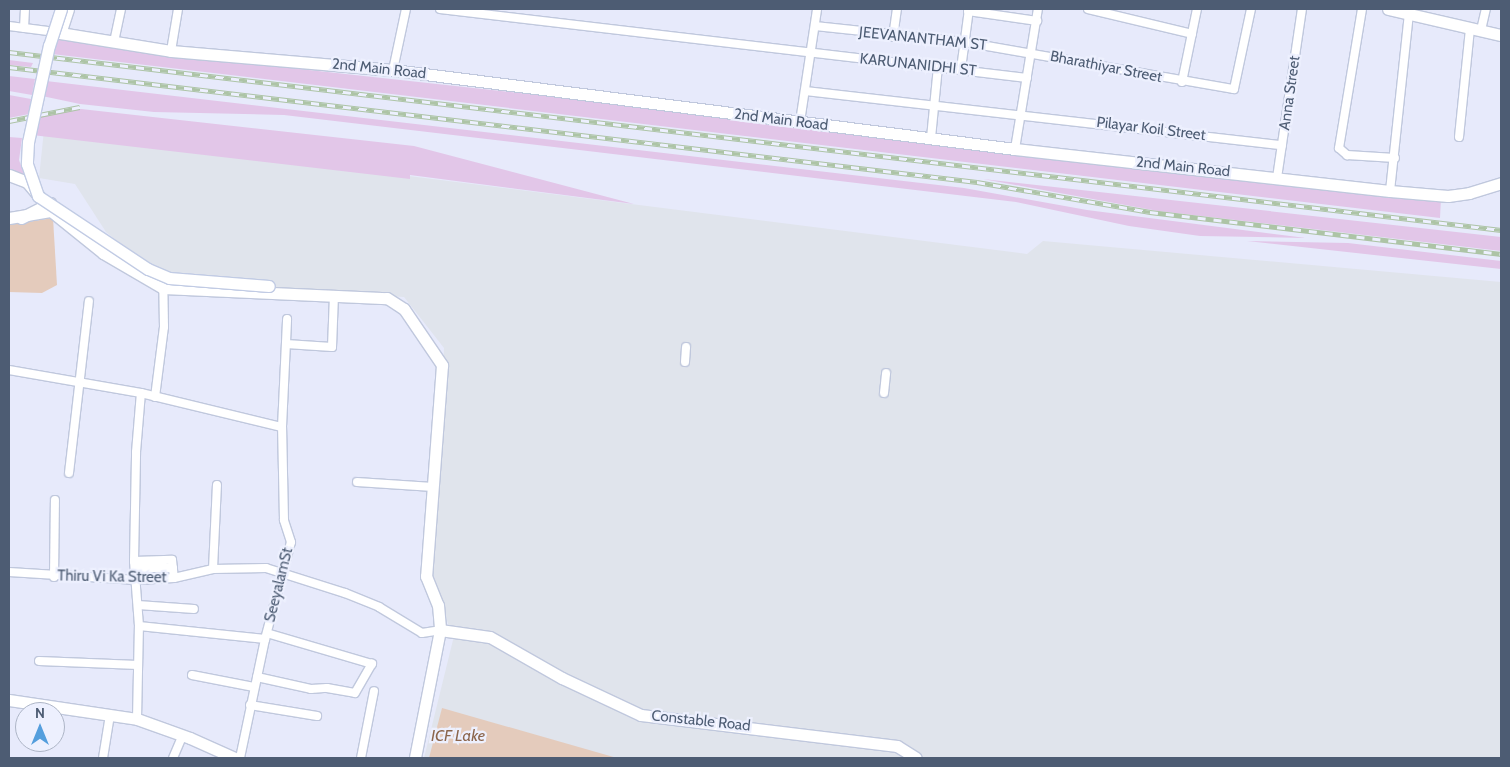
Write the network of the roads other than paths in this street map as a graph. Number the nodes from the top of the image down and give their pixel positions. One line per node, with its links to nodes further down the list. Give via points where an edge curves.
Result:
1 (24, 9): 24 (street)
2 (61, 9): 56 (street, bridge, via 49,45 28,142 26,164 38,196 148,269 169,278 269,286)
3 (68, 9): 26 (street)
4 (121, 9): 30 (street)
5 (178, 9): 32 (street)
6 (406, 9): 37 (street)
7 (440, 9): 33 (street, KARUNANIDHI ST)
8 (817, 9): 23 (street)
9 (897, 9): 29 (street)
10 (1038, 9): 21 (street)
11 (1088, 9): 27 (street)
12 (1197, 9): 27 (street)
13 (1251, 9): 39 (street, Bharathiyar Street, via 1236,88)
14 (1302, 9): 46 (street, Anna Street)
15 (1362, 9): 48 (street, via 1339,148 1346,155)
16 (1388, 9): 19 (street)
17 (1486, 9): 25 (street)
18 (968, 10): 21 (street); 31 (street)
19 (1409, 13): 20 (street); 48 (street)
20 (1426, 13): 25 (street)
21 (1037, 21): 34 (street)
22 (9, 26): 24 (street)
23 (815, 26): 29 (street, JEEVANANTHAM ST); 33 (street)
24 (24, 28): 26 (street)
25 (1475, 29): 28 (street); 44 (street)
26 (60, 33): 30 (street, 2nd Main Road)
27 (1192, 34): 39 (street)
28 (1501, 35)
29 (893, 36): 31 (street, JEEVANANTHAM ST)
30 (114, 42): 32 (street, 2nd Main Road)
31 (964, 42): 34 (street, JEEVANANTHAM ST); 36 (street)
32 (170, 51): 37 (street, 2nd Main Road)
33 (810, 53): 35 (street, KARUNANIDHI ST); 40 (street)
34 (1031, 53): 38 (street); 39 (street, Bharathiyar Street)
35 (938, 66): 36 (street, KARUNANIDHI ST); 41 (street)
36 (961, 69): 38 (street, KARUNANIDHI ST)
37 (393, 70): 43 (street, 2nd Main Road)
38 (1027, 78): 42 (street)
39 (1182, 82)
40 (805, 91): 41 (street, Pilayar Koil Street); 43 (street)
41 (936, 104): 42 (street, Pilayar Koil Street); 45 (street)
42 (1020, 114): 46 (street, Pilayar Koil Street); 47 (street)
43 (800, 122): 45 (street, 2nd Main Road)
44 (1459, 137)
45 (931, 138): 47 (street, 2nd Main Road)
46 (1282, 145): 50 (street, Anna Street)
47 (1015, 149): 50 (street, 2nd Main Road)
48 (1394, 158): 52 (street)
49 (9, 175): 53 (street, via 27,182)
50 (1277, 178): 52 (street, 2nd Main Road)
51 (1501, 183): 52 (street, 2nd Main Road, via 1448,196)
52 (1390, 191)
53 (48, 208): 54 (street, via 21,218); 55 (street, via 103,252)
54 (9, 218)
55 (163, 288): 56 (street); 68 (street, via 164,327)
56 (299, 294): 57 (street)
57 (334, 295): 60 (street, via 332,347); 73 (street, via 387,298 404,309 442,365)
58 (89, 301): 65 (street)
59 (287, 318): 60 (street, SeeyalamSt)
60 (286, 344): 69 (street, SeeyalamSt)
61 (686, 346): 62 (street)
62 (684, 362)
63 (9, 370): 65 (street)
64 (886, 373): 67 (street)
65 (82, 382): 66 (street); 70 (street)
66 (141, 393): 68 (street); 75 (street, via 136,452)
67 (884, 393)
68 (156, 397): 69 (street)
69 (282, 427): 78 (street, SeeyalamSt, via 284,520 291,542)
70 (69, 473)
71 (357, 482): 73 (street)
72 (217, 485): 76 (street)
73 (432, 487): 85 (street, via 426,576 438,605)
74 (55, 500): 79 (street)
75 (135, 564): 80 (street, via 172,560); 81 (street)
76 (213, 569): 78 (street, Thiru Vi Ka Street, via 252,567); 80 (street, Thiru Vi Ka Street)
77 (9, 572): 79 (street, Thiru Vi Ka Street)
78 (284, 572): 85 (street, Thiru Vi Ka Street, via 379,607 422,633); 86 (street, SeeyalamSt)
79 (54, 577): 81 (street, Thiru Vi Ka Street)
80 (174, 578): 81 (street, Thiru Vi Ka Street)
81 (137, 580): 82 (street)
82 (138, 605): 83 (street); 84 (street)
83 (194, 609)
84 (139, 626): 86 (street); 88 (street)
85 (440, 630): 104 (street); 105 (street, Constable Road, via 490,637 562,678 641,715 897,746)
86 (266, 636): 90 (street, SeeyalamSt); 90 (street, via 372,664 355,693 327,688 311,690)
87 (39, 661): 88 (street)
88 (138, 665): 97 (street)
89 (192, 675): 91 (street)
90 (256, 677): 91 (street, SeeyalamSt)
91 (254, 687): 94 (street, SeeyalamSt)
92 (374, 690): 103 (street)
93 (9, 700): 95 (street)
94 (250, 705): 96 (street); 102 (street, SeeyalamSt)
95 (110, 715): 97 (street); 99 (street)
96 (317, 716)
97 (137, 719): 98 (street)
98 (183, 735): 100 (street); 101 (street)
99 (103, 758)
100 (173, 758)
101 (235, 758)
102 (240, 758)
103 (361, 758)
104 (415, 758)
105 (916, 758)

